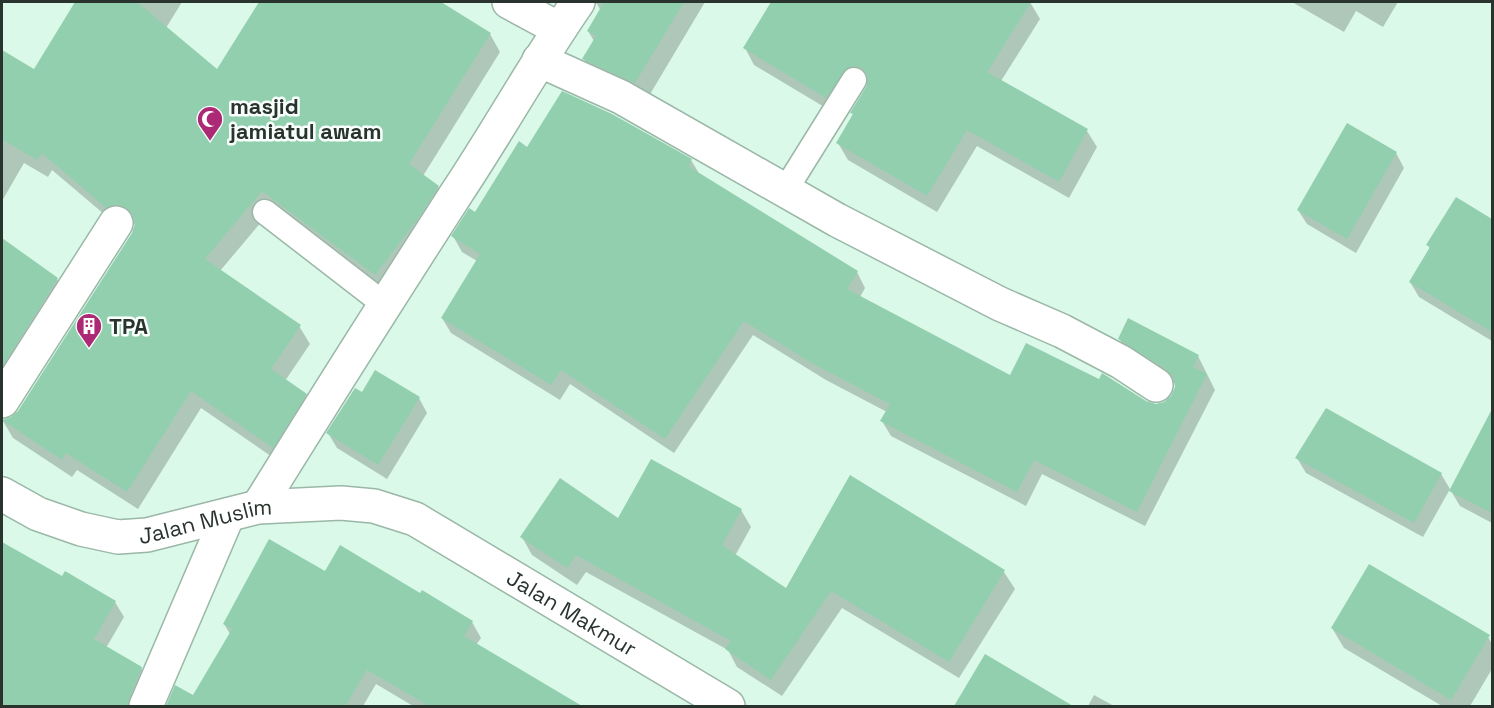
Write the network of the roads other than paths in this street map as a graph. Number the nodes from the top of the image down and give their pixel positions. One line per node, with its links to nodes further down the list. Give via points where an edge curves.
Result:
1 (509, 2): 3 (street)
2 (578, 2): 3 (street)
3 (559, 29): 4 (street)
4 (539, 60): 6 (street, via 621,97); 9 (street)
5 (854, 80): 6 (lane)
6 (786, 189): 10 (street, via 837,220 1121,362)
7 (265, 212): 9 (lane)
8 (116, 223): 11 (street)
9 (384, 304): 13 (street)
10 (1156, 385)
11 (2, 401)
12 (2, 494): 13 (street, Jalan Muslim, via 38,514 118,537 147,535)
13 (243, 511): 14 (street, Jalan Muslim, via 341,503 374,506); 15 (street)
14 (415, 519): 16 (street, Jalan Makmur)
15 (146, 706)
16 (728, 706)

